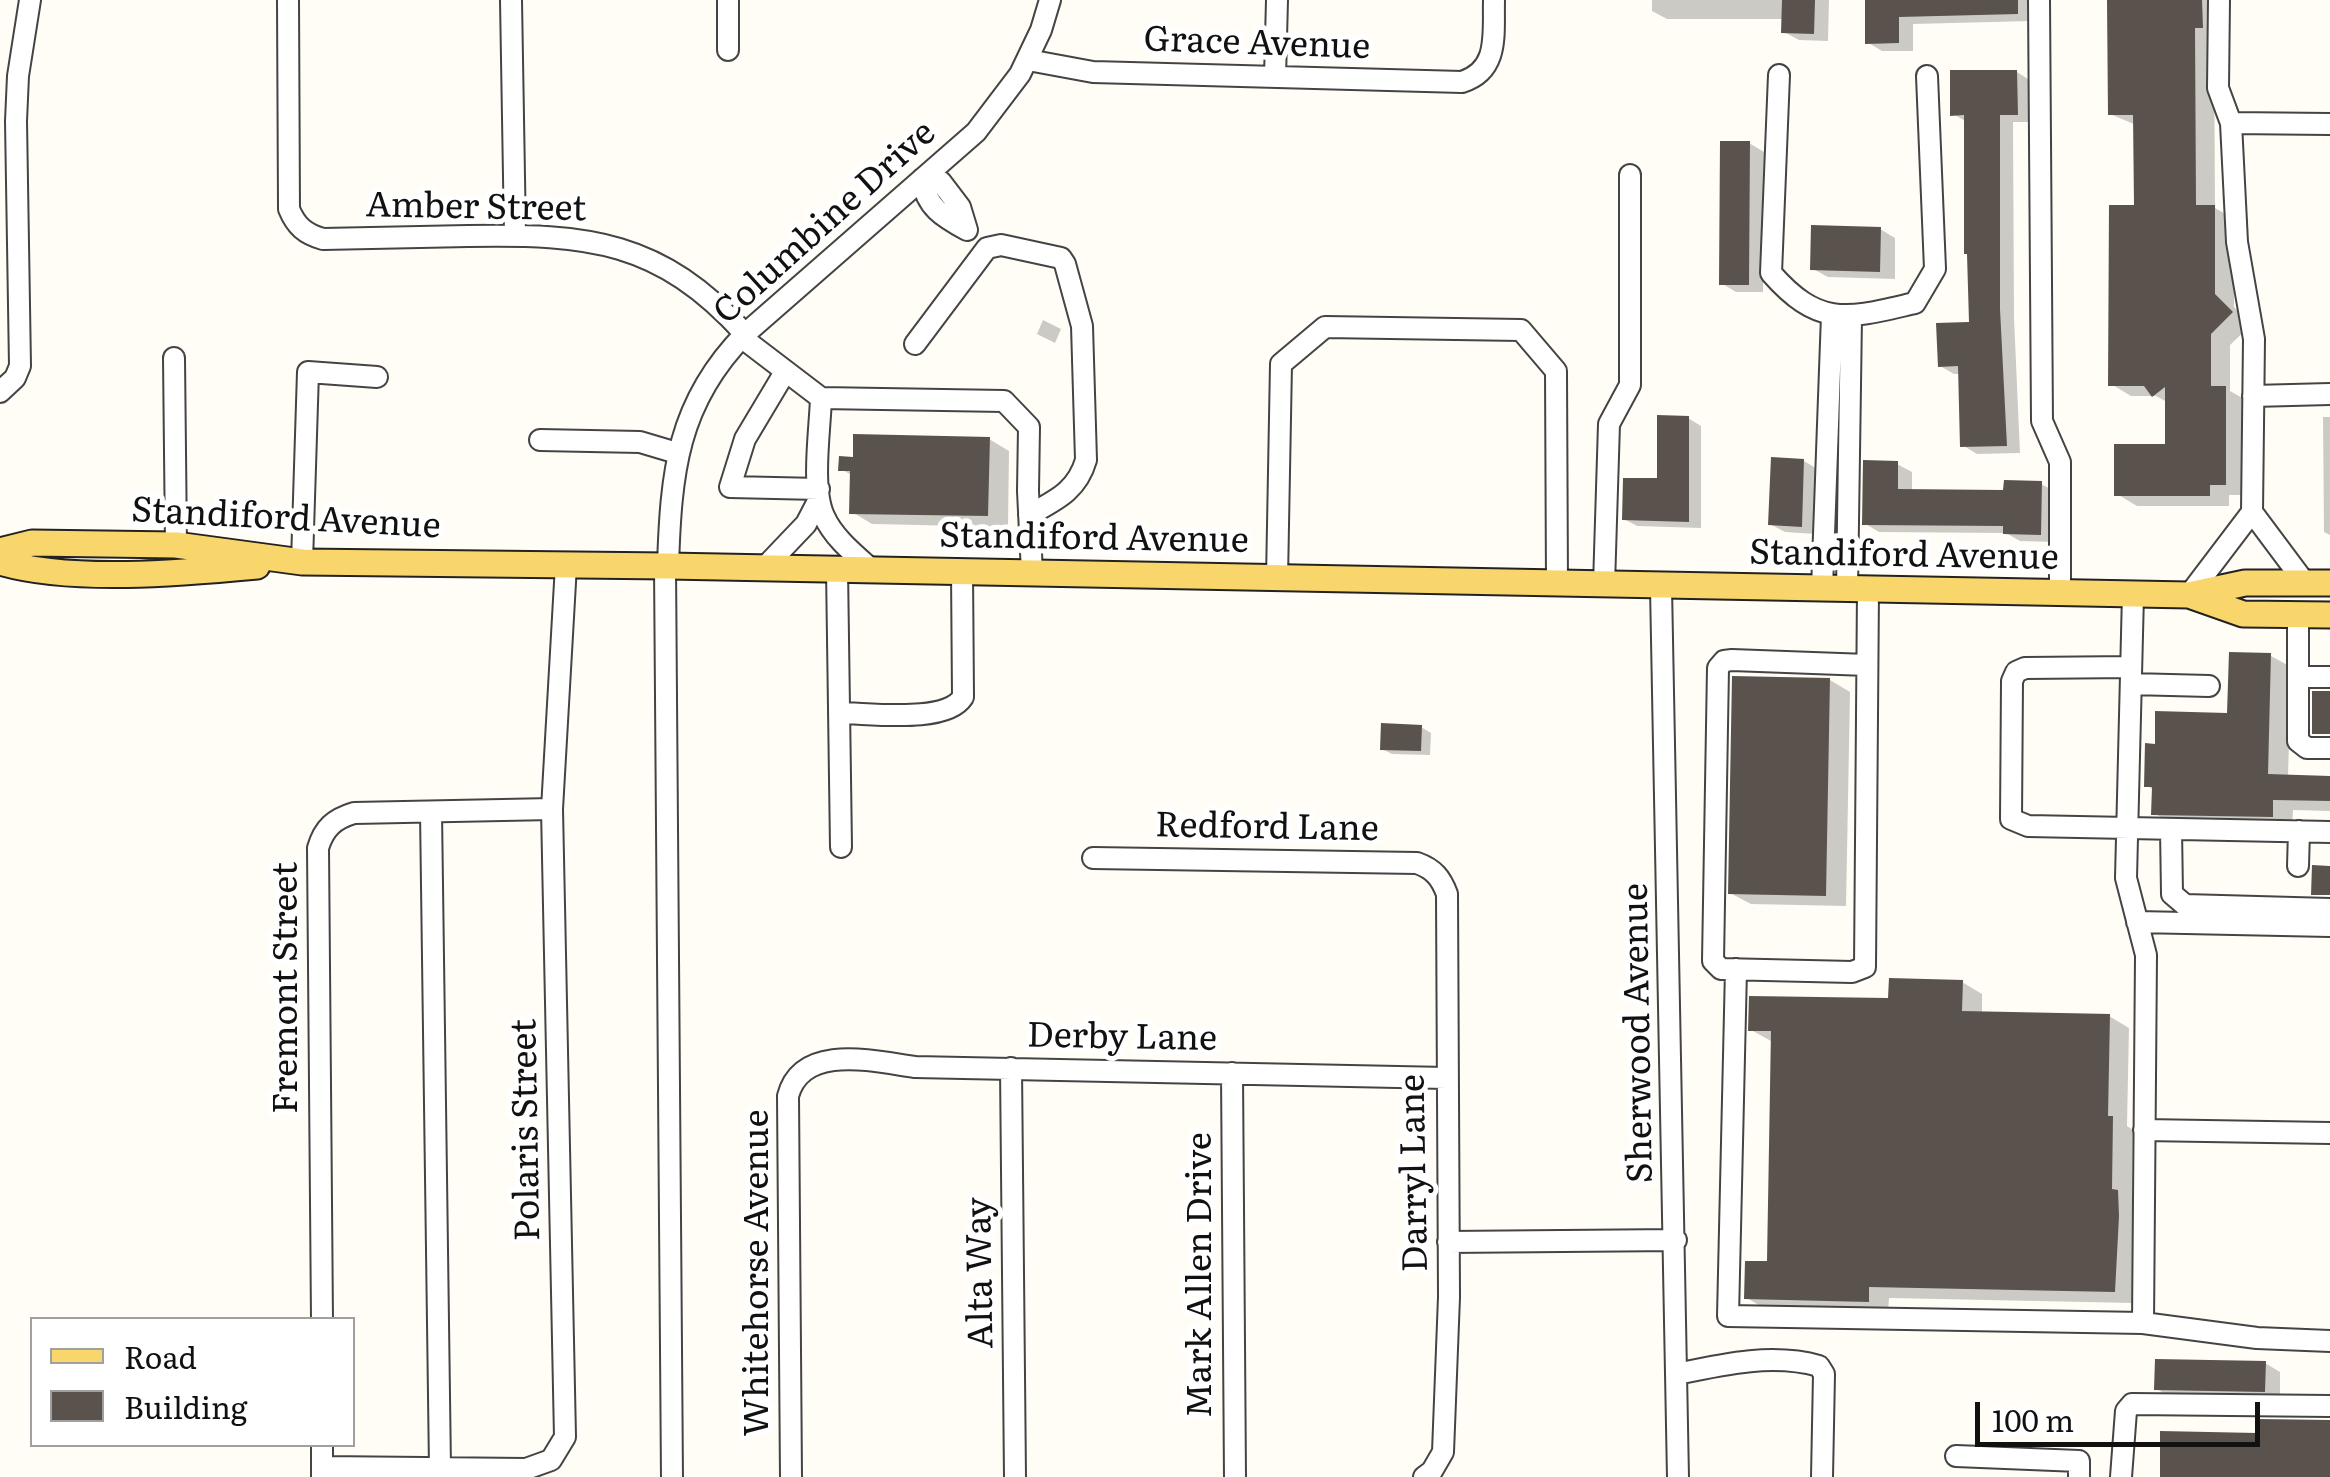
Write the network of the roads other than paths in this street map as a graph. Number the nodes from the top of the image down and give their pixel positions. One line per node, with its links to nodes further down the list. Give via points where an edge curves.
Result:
1 (30, 0): 27 (street, via 16,121 20,366)
2 (288, 0): 19 (street, Amber Street, via 289,208 300,228 322,239)
3 (512, 0): 19 (street)
4 (728, 0): 10 (street)
5 (1050, 0): 11 (street, Columbine Drive)
6 (1277, 0): 14 (street)
7 (1494, 0): 14 (street, Grace Avenue, via 1493,53 1482,72 1462,82)
8 (2039, 0): 53 (street, via 2042,421 2060,462)
9 (2218, 0): 15 (street, via 2218,88)
10 (728, 50)
11 (1028, 60): 14 (street, Grace Avenue, via 1094,72); 18 (street, Columbine Drive, via 976,132)
12 (1779, 75): 21 (street, via 1771,274 1794,300)
13 (1927, 76): 21 (street, via 1936,269 1915,303)
14 (1276, 77)
15 (2231, 123): 16 (street); 29 (street, via 2237,242 2254,339)
16 (2330, 124)
17 (1630, 175): 50 (street, via 1630,385 1609,424)
18 (922, 178): 20 (street, via 925,196 946,219); 22 (street, Columbine Drive)
19 (516, 235): 22 (street, Amber Street, via 594,241 658,263 720,307)
20 (988, 248): 23 (street); 35 (street, via 1061,258 1082,326 1086,460 1065,496)
21 (1842, 316): 52 (street)
22 (743, 335): 25 (street, Amber Street); 32 (street, Columbine Drive, via 700,394)
23 (915, 344)
24 (174, 358): 36 (street)
25 (785, 372): 30 (street, Amber Street); 33 (street, via 745,439 730,487)
26 (377, 376): 39 (street, via 308,372)
27 (5, 388)
28 (2330, 394): 29 (street)
29 (2253, 396): 34 (street)
30 (820, 398): 33 (street); 35 (street, via 1004,401 1029,426)
31 (540, 440): 32 (street, via 640,442)
32 (677, 452): 41 (street, Columbine Drive)
33 (819, 494): 42 (street, via 806,524); 44 (street, via 824,518)
34 (2252, 512): 48 (street); 55 (street)
35 (1029, 514): 46 (street)
36 (176, 545): 37 (main road, Standiford Avenue, via 32,543); 39 (main road, Standiford Avenue)
37 (0, 550)
38 (0, 562): 39 (main road, via 30,571 181,574)
39 (302, 562): 40 (main road, Standiford Avenue)
40 (566, 565): 41 (main road, Standiford Avenue); 65 (street, Polaris Street)
41 (666, 566): 42 (main road, Standiford Avenue); 96 (street, Columbine Drive)
42 (766, 568): 43 (main road, Standiford Avenue)
43 (837, 569): 44 (main road, Standiford Avenue); 63 (street)
44 (871, 569): 45 (main road, Standiford Avenue)
45 (962, 572): 46 (main road, Standiford Avenue); 63 (street, via 958,704 934,713)
46 (1032, 573): 47 (main road, Standiford Avenue)
47 (1278, 578): 49 (main road, Standiford Avenue); 49 (street, via 1281,364 1325,327 1522,330 1556,371)
48 (2318, 583): 55 (main road, Standiford Avenue, via 2246,583)
49 (1557, 584): 50 (main road, Standiford Avenue)
50 (1604, 586): 51 (main road, Standiford Avenue)
51 (1661, 587): 52 (main road, Standiford Avenue); 85 (street, Sherwood Avenue)
52 (1846, 590): 53 (main road, Standiford Avenue); 58 (street)
53 (2060, 593): 54 (main road, Standiford Avenue)
54 (2133, 594): 55 (main road, Standiford Avenue); 59 (street)
55 (2189, 595): 56 (main road, Standiford Avenue, via 2243,614)
56 (2298, 616): 57 (main road, Standiford Avenue); 60 (street)
57 (2330, 616)
58 (1867, 664): 78 (street, via 1865,966 1852,972); 78 (street, via 1732,660 1718,668 1713,960 1721,969)
59 (2131, 675): 62 (street); 67 (street); 67 (street, via 2025,668 2012,682 2011,819 2028,826)
60 (2298, 677): 61 (street); 64 (street, via 2298,740 2307,748)
61 (2330, 678)
62 (2209, 686)
63 (839, 713): 71 (street)
64 (2330, 748)
65 (552, 809): 66 (street, Fremont Street); 93 (street, Polaris Street, via 565,1437 539,1466)
66 (431, 812): 87 (street, Fremont Street, via 340,817 318,848); 93 (street)
67 (2127, 828): 68 (street); 76 (street, via 2126,878)
68 (2171, 829): 69 (street); 75 (street, via 2172,894 2185,906)
69 (2299, 832): 70 (street); 73 (street)
70 (2330, 832)
71 (842, 847)
72 (1093, 858): 74 (street, Redford Lane, via 1417,863)
73 (2298, 866)
74 (1437, 874): 82 (street, Darryl Lane, via 1447,894)
75 (2330, 909)
76 (2137, 922): 77 (street); 83 (street, via 2146,956)
77 (2330, 926)
78 (1736, 969): 88 (street, via 1728,1316)
79 (1012, 1068): 80 (street, Derby Lane, via 828,1061); 81 (street, Derby Lane); 98 (street, Alta Way)
80 (800, 1072): 97 (street, Whitehorse Avenue, via 788,1096)
81 (1232, 1074): 82 (street, Derby Lane); 99 (street, Mark Allen Drive)
82 (1446, 1078): 86 (street, Darryl Lane)
83 (2144, 1130): 84 (street); 88 (street)
84 (2330, 1132)
85 (1676, 1240): 86 (street); 90 (street, Sherwood Avenue)
86 (1448, 1242): 95 (street, Darryl Lane, via 1443,1452)
87 (322, 1317)
88 (2143, 1322): 89 (street)
89 (2330, 1341)
90 (1677, 1374): 100 (street, Sherwood Avenue); 101 (street, via 1743,1360 1820,1366)
91 (2330, 1406): 103 (street, via 2132,1404 2126,1410)
92 (1956, 1456): 102 (street, via 2079,1461)
93 (440, 1468): 94 (street, Polaris Street)
94 (322, 1472)
95 (1428, 1474)
96 (672, 1477)
97 (791, 1477)
98 (1016, 1477)
99 (1235, 1477)
100 (1678, 1477)
101 (1822, 1477)
102 (2079, 1477)
103 (2121, 1477)

